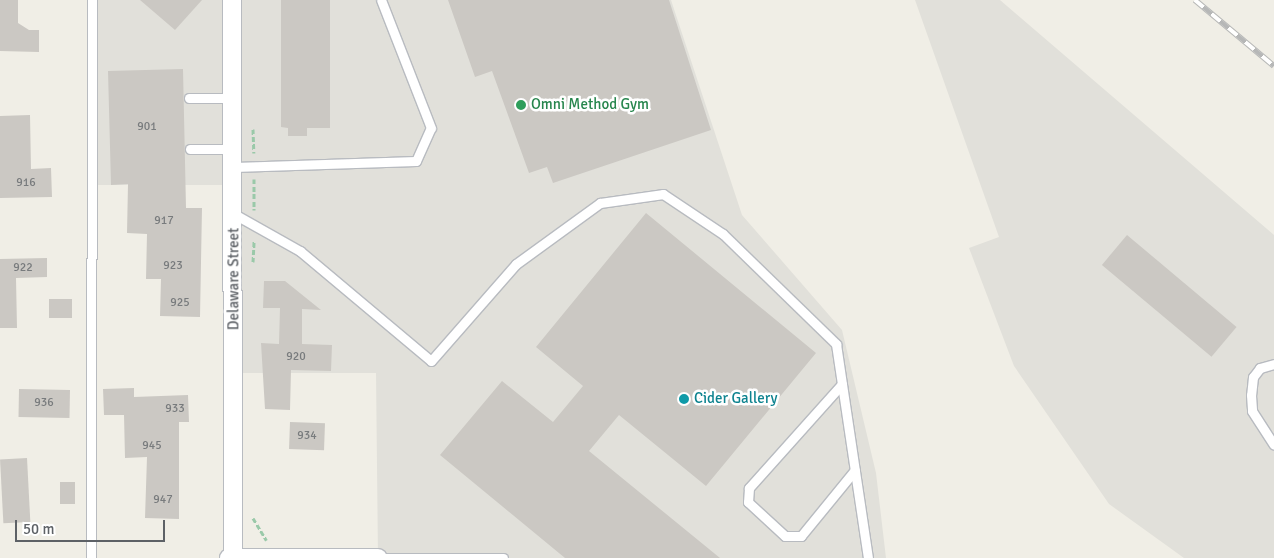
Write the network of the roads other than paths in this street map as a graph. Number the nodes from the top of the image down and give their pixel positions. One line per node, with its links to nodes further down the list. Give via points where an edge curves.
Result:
1 (92, 0): 14 (lane)
2 (232, 0): 5 (street, Delaware Street)
3 (381, 0): 8 (lane, via 430,128 416,161)
4 (189, 98): 5 (lane)
5 (233, 98): 7 (street, Delaware Street)
6 (190, 149): 7 (lane)
7 (233, 149): 8 (street, Delaware Street)
8 (234, 167): 9 (street, Delaware Street)
9 (234, 214): 11 (lane, via 300,251 431,361 516,264 600,203 663,194 723,234 836,344); 16 (street, Delaware Street)
10 (1274, 364): 12 (lane, via 1260,368 1253,377 1251,395 1252,411)
11 (842, 384): 13 (lane); 13 (lane, via 749,488 748,502 785,536 801,536)
12 (1274, 445)
13 (855, 470): 19 (lane)
14 (91, 558)
15 (229, 558): 16 (street)
16 (233, 558): 17 (street)
17 (378, 558): 18 (lane)
18 (504, 558)
19 (868, 558)

